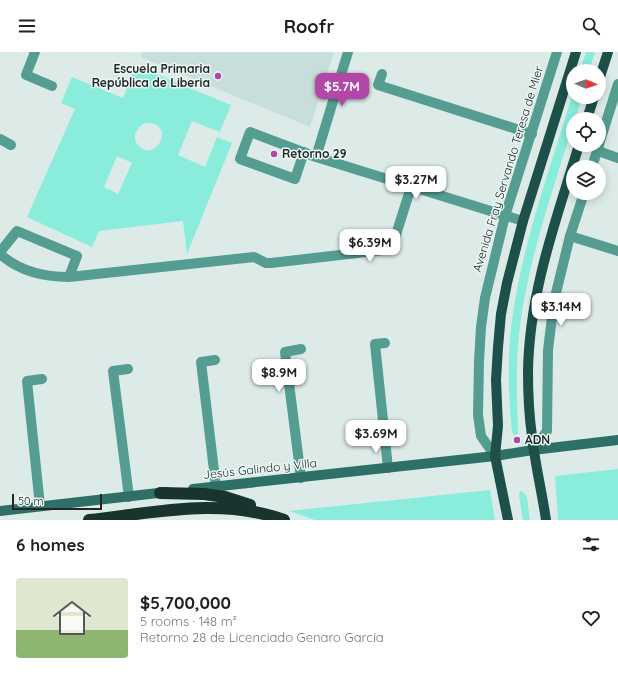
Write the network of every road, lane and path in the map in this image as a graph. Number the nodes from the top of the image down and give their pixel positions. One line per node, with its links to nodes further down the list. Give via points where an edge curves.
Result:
1 (35, 52): 9 (street, via 26,75)
2 (348, 52): 17 (street)
3 (557, 52): 11 (street, Avenida Fray Servando Teresa de Mier)
4 (576, 52): 22 (main road, Avenida Fray Servando Teresa de Mier)
5 (608, 52): 6 (main road)
6 (604, 64)
7 (382, 74): 11 (street, via 378,85)
8 (618, 84): 10 (street)
9 (52, 86)
10 (606, 124)
11 (532, 134): 21 (street, Avenida Fray Servando Teresa de Mier)
12 (0, 139): 13 (street)
13 (11, 145)
14 (304, 152): 14 (street, via 295,179 240,159 250,132); 17 (street)
15 (577, 152): 33 (main road, via 535,299 528,372)
16 (601, 152): 18 (street)
17 (316, 157): 19 (street)
18 (618, 158)
19 (411, 187): 21 (street); 26 (street, via 396,233 389,247 383,250 271,263 254,257)
20 (582, 200): 23 (street)
21 (505, 216): 22 (street); 34 (street, Avenida Fray Servando Teresa de Mier, via 486,292 479,361 478,416 481,436)
22 (523, 221): 34 (main road, Avenida Fray Servando Teresa de Mier, via 506,283 501,314 496,373 498,426)
23 (570, 236): 24 (street); 33 (street, via 554,301 549,338 548,431)
24 (618, 251)
25 (0, 253): 26 (street, via 25,270); 26 (street, via 18,231 77,256)
26 (69, 277)
27 (386, 342): 35 (street, via 375,344)
28 (301, 349): 36 (street, via 285,352)
29 (215, 360): 37 (street, via 201,362)
30 (128, 369): 39 (street, via 113,371)
31 (42, 379): 40 (street, via 27,381)
32 (618, 440): 33 (main road, Jesús Galindo y Villa)
33 (533, 450): 34 (main road, Jesús Galindo y Villa); 45 (main road)
34 (495, 456): 35 (main road, Jesús Galindo y Villa); 44 (main road, Avenida Fray Servando Teresa de Mier)
35 (388, 468): 36 (main road, Jesús Galindo y Villa)
36 (301, 478): 37 (main road, Jesús Galindo y Villa)
37 (216, 487): 38 (main road, Jesús Galindo y Villa)
38 (160, 493): 39 (main road, Jesús Galindo y Villa); 42 (highway, via 225,497)
39 (129, 497): 40 (main road, Jesús Galindo y Villa)
40 (40, 506): 41 (main road, Jesús Galindo y Villa)
41 (0, 511)
42 (282, 519): 43 (highway, via 252,511 215,508)
43 (89, 520)
44 (508, 520)
45 (546, 520)

